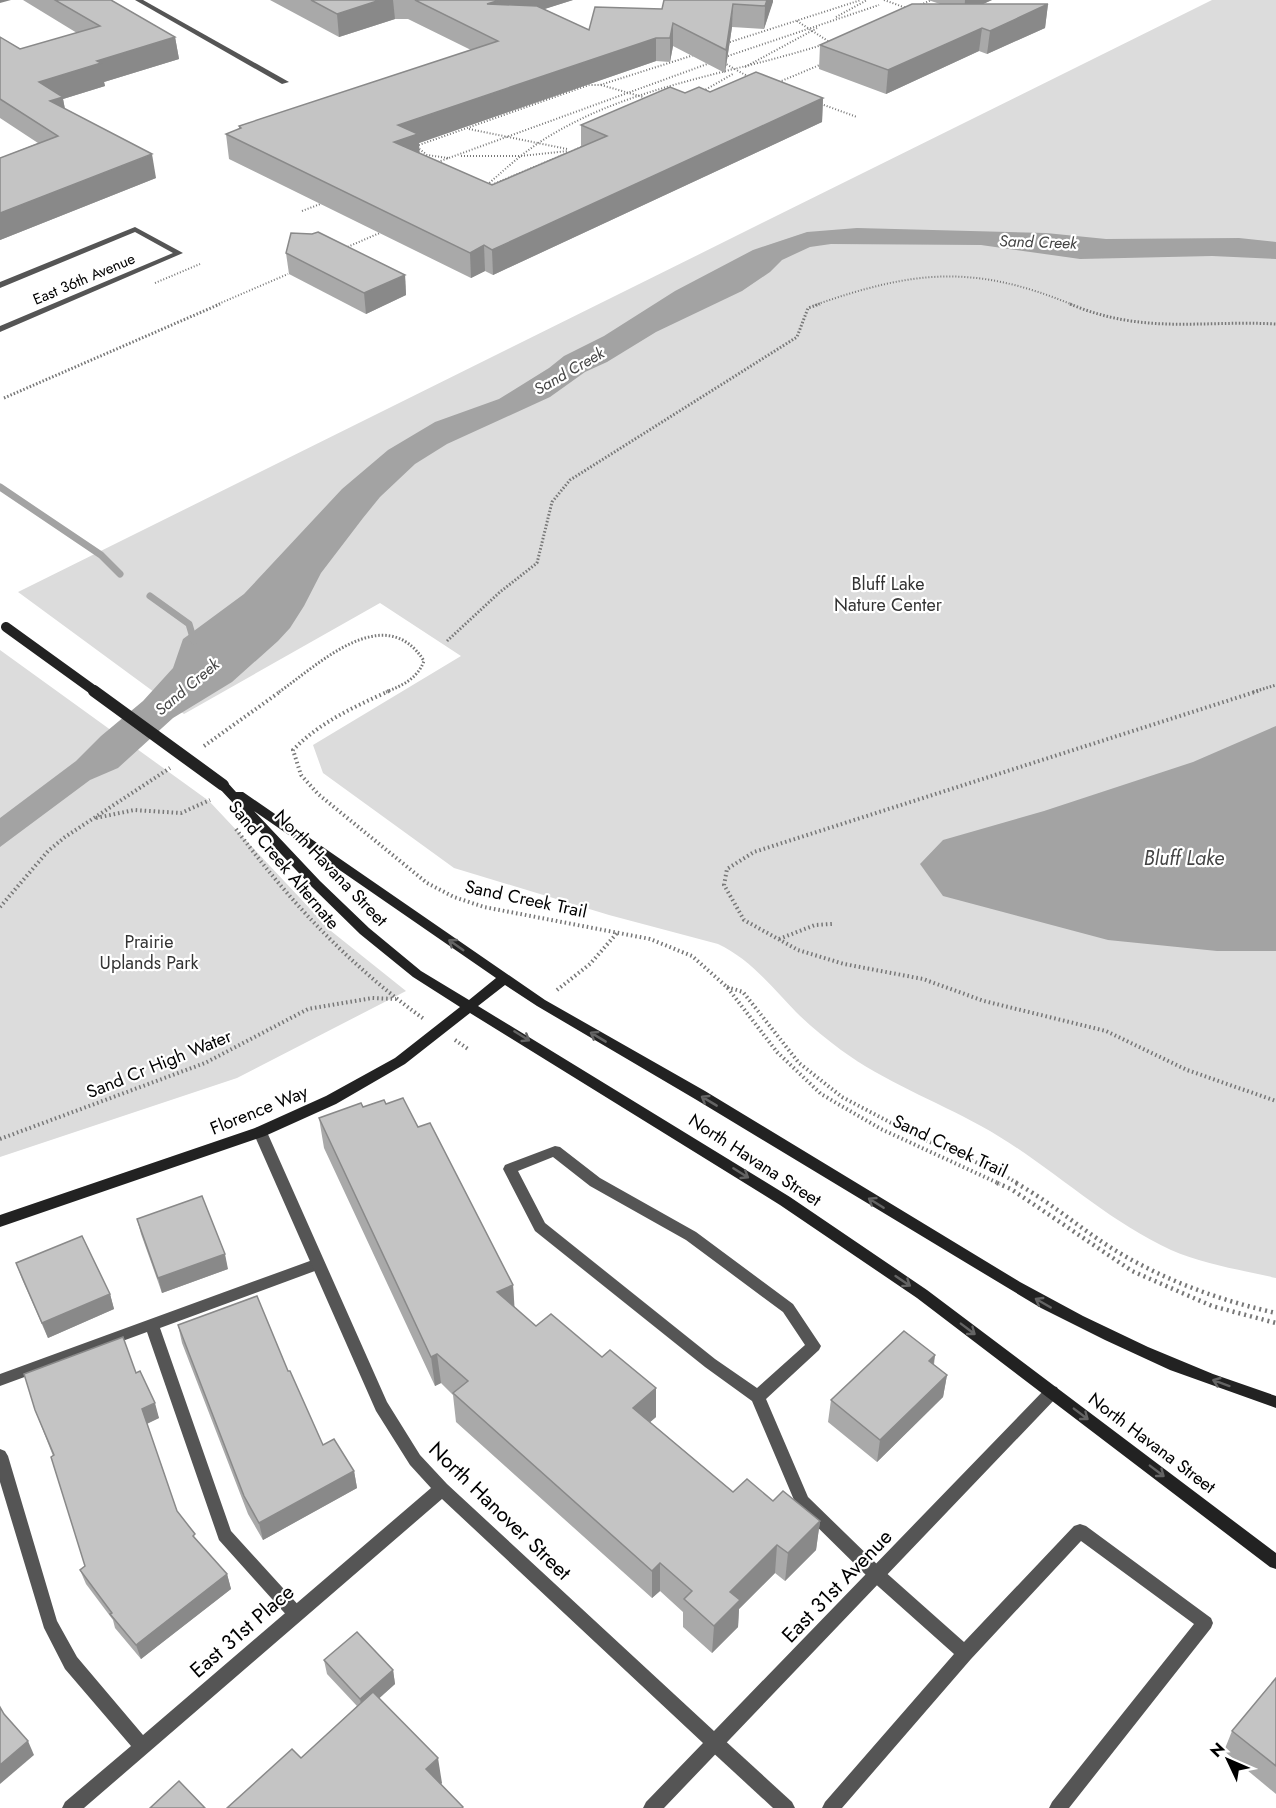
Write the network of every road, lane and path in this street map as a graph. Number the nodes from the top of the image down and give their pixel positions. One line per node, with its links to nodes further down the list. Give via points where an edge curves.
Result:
1 (138, 0): 23 (street)
2 (861, 0): 9 (path)
3 (867, 0): 10 (path)
4 (884, 0): 7 (path)
5 (931, 0): 7 (path)
6 (879, 5): 10 (path)
7 (909, 9): 8 (path)
8 (899, 14)
9 (796, 21): 11 (path); 14 (path)
10 (828, 21): 11 (path)
11 (810, 30): 13 (path); 19 (path); 21 (path)
12 (839, 39): 13 (path)
13 (830, 42): 15 (path); 16 (path)
14 (725, 44)
15 (816, 47): 17 (path); 21 (path)
16 (838, 48)
17 (826, 49)
18 (702, 53): 24 (path)
19 (718, 60): 21 (path); 26 (path)
20 (825, 63): 25 (path)
21 (737, 71): 22 (path); 27 (path); 28 (path)
22 (758, 80)
23 (285, 82)
24 (600, 85): 26 (path); 32 (path)
25 (772, 86)
26 (627, 93): 28 (path); 33 (path)
27 (698, 94)
28 (643, 97): 29 (path); 35 (path, via 579,120)
29 (652, 99)
30 (816, 102): 31 (path)
31 (856, 117)
32 (467, 128): 33 (path); 38 (path, via 415,145 433,158)
33 (508, 137): 35 (path); 38 (path)
34 (594, 142): 36 (path)
35 (538, 143): 36 (path); 39 (path)
36 (573, 151): 37 (path); 39 (path); 41 (path)
37 (581, 154)
38 (457, 156): 39 (path); 40 (path)
39 (521, 156): 41 (path, via 483,189)
40 (436, 163)
41 (532, 168): 42 (path)
42 (541, 172)
43 (332, 200): 44 (path)
44 (302, 211)
45 (384, 231): 46 (path)
46 (340, 250)
47 (288, 273): 51 (path)
48 (0, 285): 50 (street, East 36th Avenue, via 135,229 179,253)
49 (1276, 324): 53 (path, via 1112,320 1038,292 953,274 920,276 808,308 797,337 570,480 552,501 537,563)
50 (0, 329)
51 (4, 398)
52 (3, 625): 57 (main road, North Havana Street, bridge)
53 (447, 641)
54 (1276, 685): 65 (path, via 754,852 727,869 724,885 744,920)
55 (198, 750): 64 (path, Sand Creek Trail, via 350,642 372,635 404,639 418,649 424,661 420,672 305,736 293,750 294,765 303,780 428,883 454,897 484,907)
56 (179, 762): 60 (path)
57 (223, 785): 66 (main road, North Havana Street, one-way to 57); 71 (main road, North Havana Street, via 363,931 417,974)
58 (205, 796): 59 (path, Sand Creek Alternate)
59 (212, 801): 60 (path, via 181,813 134,810)
60 (92, 818): 62 (path, via 48,851)
61 (230, 821): 69 (path, Sand Creek Alternate, via 262,865 327,939)
62 (0, 908)
63 (832, 924): 65 (path, via 814,925)
64 (618, 932): 67 (path); 68 (path, Sand Creek Trail, via 678,949 703,964)
65 (778, 939): 72 (path, via 798,950 844,964 923,979 984,1000 1106,1031 1187,1070)
66 (504, 979): 71 (main road, Florence Way); 83 (main road, North Havana Street, one-way to 66, via 1159,1360 1061,1313)
67 (563, 987)
68 (727, 987): 77 (path, via 743,992 800,1064 842,1097 914,1136 996,1171 1158,1274 1244,1306); 78 (path, Sand Creek Trail, via 791,1067 838,1105 1011,1189 1132,1271 1212,1306)
69 (396, 999): 70 (path, Sand Creek Alternate); 74 (path, Sand Cr High Water, via 372,998 308,1009 205,1063)
70 (404, 1005)
71 (472, 1006): 73 (main road, Florence Way, via 372,1078); 81 (main road, North Havana Street, one-way to 81, via 786,1201 922,1294)
72 (1276, 1101)
73 (261, 1132): 75 (main road, Florence Way); 76 (street, North Hanover Street)
74 (0, 1139)
75 (0, 1221)
76 (318, 1264): 79 (street); 85 (street, North Hanover Street, via 381,1406 415,1460)
77 (1276, 1313)
78 (1276, 1323)
79 (152, 1325): 80 (street); 88 (street, via 225,1535)
80 (0, 1380)
81 (1052, 1392): 86 (main road, North Havana Street, one-way to 86); 87 (street, East 31st Avenue)
82 (758, 1397): 82 (street, via 540,1227 510,1169 555,1151 595,1182 691,1236 788,1308 814,1346); 87 (street, via 802,1502)
83 (1276, 1402)
84 (0, 1456): 91 (street, via 50,1623 71,1663)
85 (442, 1489): 88 (street, East 31st Place); 90 (street, North Hanover Street)
86 (1276, 1562)
87 (877, 1575): 89 (street); 90 (street, East 31st Avenue)
88 (296, 1614): 91 (street, East 31st Place)
89 (965, 1653): 95 (street); 96 (street, via 1080,1531 1205,1623)
90 (715, 1743): 93 (street, East 31st Avenue); 94 (street, North Hanover Street)
91 (142, 1746): 92 (street, East 31st Place)
92 (71, 1808)
93 (652, 1808)
94 (786, 1808)
95 (831, 1808)
96 (1058, 1808)

